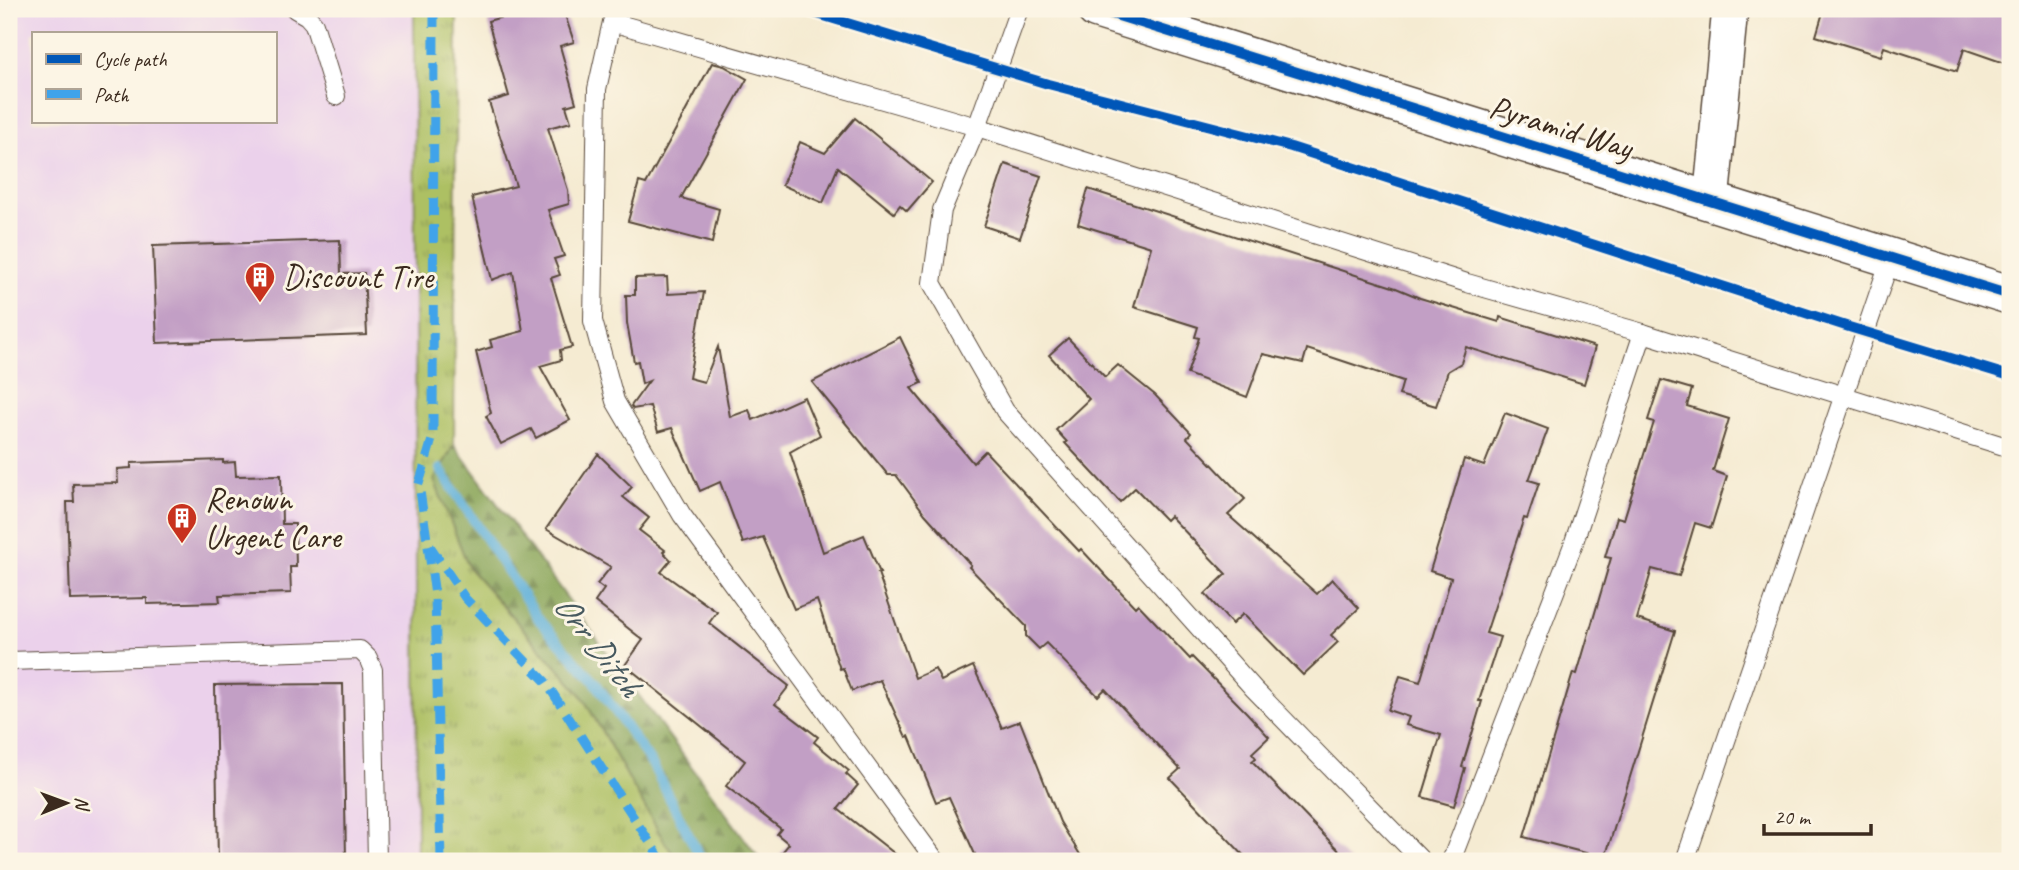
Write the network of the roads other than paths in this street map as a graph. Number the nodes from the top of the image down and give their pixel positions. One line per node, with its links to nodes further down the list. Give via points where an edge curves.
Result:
1 (295, 9): 5 (lane, via 314,24)
2 (1019, 9): 6 (lane)
3 (1096, 9): 7 (main road, Pyramid Way)
4 (1730, 9): 7 (street)
5 (336, 96)
6 (977, 127): 10 (lane, via 1467,283); 15 (lane, via 612,22 597,89 593,321 615,401 682,515); 16 (lane, via 942,210 932,283 1005,411 1254,689)
7 (1711, 201): 8 (main road, Pyramid Way)
8 (1891, 257): 9 (main road, Pyramid Way); 11 (lane)
9 (2010, 295)
10 (1643, 333): 11 (lane); 17 (lane, via 1573,545)
11 (1844, 397): 12 (lane); 18 (lane)
12 (2010, 448)
13 (9, 661): 14 (lane, via 360,650 373,670)
14 (377, 861)
15 (936, 861)
16 (1422, 861)
17 (1451, 861)
18 (1685, 861)

